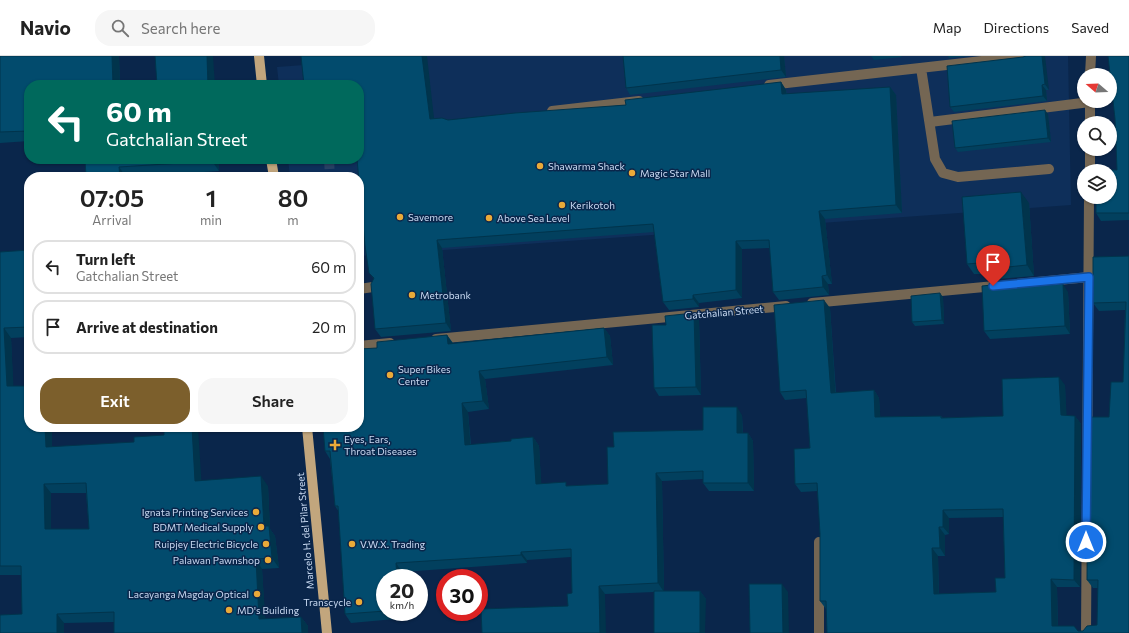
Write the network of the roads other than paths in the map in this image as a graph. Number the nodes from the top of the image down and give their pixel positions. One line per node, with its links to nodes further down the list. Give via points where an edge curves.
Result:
1 (259, 56): 6 (main road)
2 (1026, 56): 4 (street)
3 (1090, 56): 5 (street)
4 (920, 68): 7 (street); 11 (street)
5 (1090, 68)
6 (261, 80)
7 (762, 86)
8 (651, 99): 10 (street)
9 (1077, 103): 11 (street)
10 (540, 112)
11 (930, 122): 12 (street, via 935,159 944,173 958,177)
12 (1049, 169)
13 (1089, 204): 14 (street)
14 (1089, 277): 17 (street, Gatchalian Street); 24 (street)
15 (373, 287): 16 (street)
16 (364, 288)
17 (422, 340)
18 (399, 343): 19 (street)
19 (364, 346)
20 (307, 432): 22 (main road, Marcelo H. del Pilar Street)
21 (819, 542): 23 (street)
22 (327, 633)
23 (819, 633)
24 (1086, 633)

